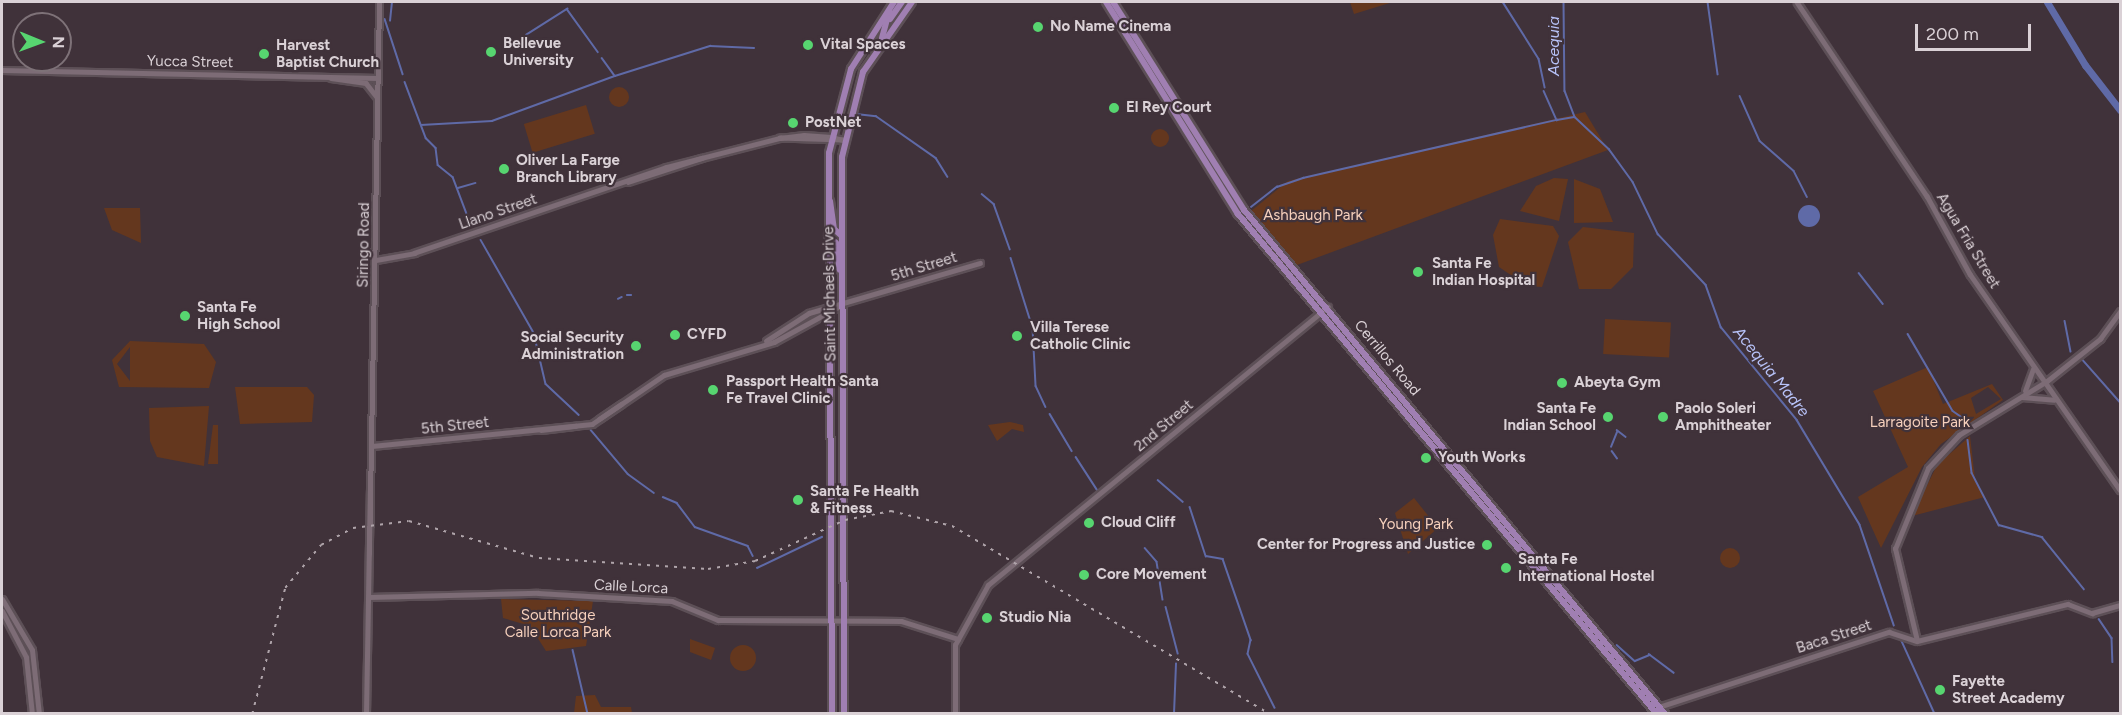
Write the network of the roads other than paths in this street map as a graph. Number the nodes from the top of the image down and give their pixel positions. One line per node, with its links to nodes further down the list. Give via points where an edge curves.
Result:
1 (380, 2): 11 (street, Siringo Road)
2 (893, 2): 8 (main road); 13 (main road, Saint Michaels Drive, via 854,63)
3 (902, 2): 8 (main road)
4 (910, 2): 8 (main road, Saint Michaels Drive)
5 (1106, 2): 23 (main road, Cerrillos Road, via 1224,194)
6 (1113, 2): 23 (main road, Cerrillos Road, via 1225,184)
7 (1797, 2): 27 (street, Agua Fria Street)
8 (884, 36): 14 (main road, Saint Michaels Drive, via 857,88)
9 (2, 70): 10 (street, Yucca Street)
10 (328, 77): 11 (street, Yucca Street); 12 (street, via 366,83)
11 (378, 78): 12 (street, Siringo Road)
12 (378, 100): 18 (street, Siringo Road)
13 (831, 139): 14 (street, Llano Street); 15 (main road, Saint Michaels Drive); 18 (street, Llano Street, via 780,138 666,168 414,253)
14 (843, 140): 17 (main road, Saint Michaels Drive)
15 (828, 192): 16 (main road, Saint Michaels Drive); 17 (main road, via 834,229)
16 (828, 235): 20 (main road, via 836,243); 22 (main road, Saint Michaels Drive)
17 (841, 235): 20 (main road, Saint Michaels Drive)
18 (376, 260): 31 (street, Siringo Road)
19 (980, 263): 21 (street, 5th Street)
20 (842, 273): 21 (main road, Saint Michaels Drive)
21 (842, 305): 22 (street, 5th Street); 25 (street, 5th Street); 38 (main road, Saint Michaels Drive)
22 (829, 306): 25 (main road, Saint Michaels Drive); 26 (street, 5th Street, via 798,317)
23 (1326, 309): 39 (street, 2nd Street, via 1015,563 977,598); 41 (main road, Cerrillos Road)
24 (2121, 311): 28 (street, via 2100,339)
25 (829, 315): 26 (street, 5th Street); 37 (main road, Saint Michaels Drive)
26 (766, 341): 31 (street, 5th Street, via 672,371 598,420 577,426)
27 (2033, 366): 28 (street, Agua Fria Street); 29 (street, via 2031,383)
28 (2043, 383): 29 (street); 30 (street, Agua Fria Street)
29 (2019, 398): 30 (street, via 2042,395); 40 (street, via 1950,442 1928,468 1910,505 1895,553)
30 (2057, 402): 32 (street, Agua Fria Street, via 2090,439)
31 (372, 446): 33 (street, Siringo Road)
32 (2121, 490)
33 (369, 597): 37 (street, Calle Lorca, via 538,593 678,602 724,621); 44 (street, Siringo Road)
34 (2, 599): 43 (main road, via 32,650)
35 (2121, 605): 40 (street, via 2092,613 2071,604)
36 (2, 611): 42 (main road, via 26,657)
37 (832, 619): 38 (street, Calle Lorca); 45 (main road, Saint Michaels Drive)
38 (845, 620): 39 (street, Calle Lorca, via 901,621); 46 (main road, Saint Michaels Drive)
39 (958, 639): 47 (street, 2nd Street, via 951,681)
40 (1917, 641): 41 (street, Baca Street, via 1897,633)
41 (1656, 709): 48 (main road, Cerrillos Road)
42 (32, 714)
43 (39, 714)
44 (366, 714)
45 (832, 714)
46 (844, 714)
47 (955, 714)
48 (1665, 714)

